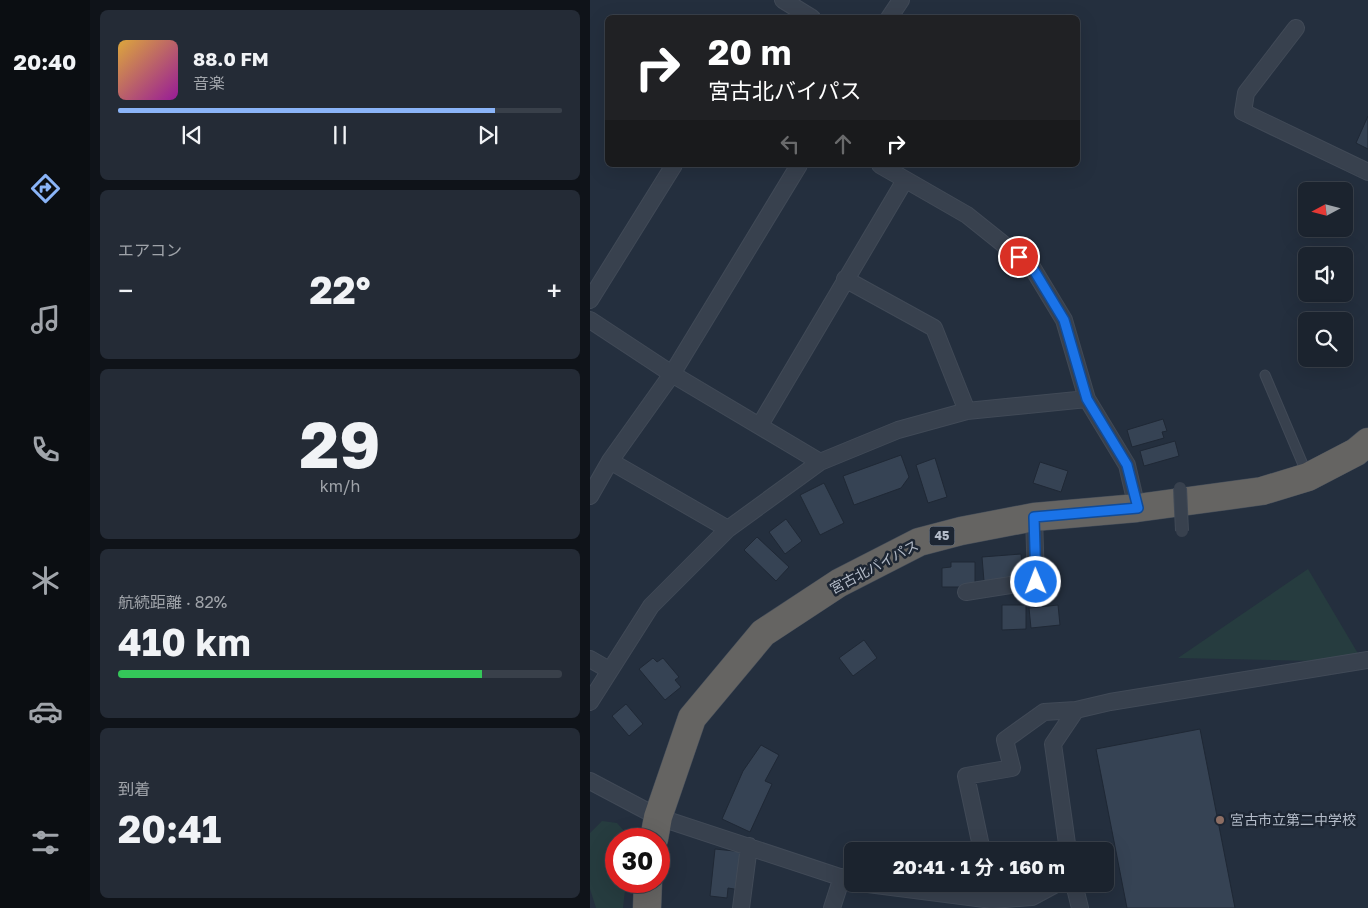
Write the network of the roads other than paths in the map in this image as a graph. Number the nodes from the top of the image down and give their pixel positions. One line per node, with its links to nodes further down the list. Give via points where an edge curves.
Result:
1 (783, 0): 3 (street)
2 (901, 0): 4 (street)
3 (807, 15)
4 (891, 15)
5 (1296, 28): 9 (street, via 1246,93 1243,112)
6 (673, 167): 12 (street)
7 (798, 167): 14 (street)
8 (883, 167): 10 (street)
9 (1368, 172)
10 (905, 180): 11 (street); 16 (street, via 967,215 1032,267 1064,320)
11 (846, 280): 17 (street, via 934,328); 18 (street)
12 (590, 300)
13 (590, 320): 14 (street)
14 (672, 374): 18 (street); 20 (street)
15 (1265, 375): 22 (lane)
16 (1087, 399): 17 (street); 25 (street, via 1127,465)
17 (967, 411): 21 (street, via 898,430)
18 (760, 425): 21 (street)
19 (1368, 442): 22 (highway, 宮古北バイパス / 45, via 1356,452)
20 (610, 461): 24 (street); 27 (street)
21 (820, 462): 27 (street)
22 (1308, 477): 25 (highway, 宮古北バイパス / 45, via 1262,491)
23 (1180, 488): 28 (street, bridge)
24 (590, 496)
25 (1138, 508): 26 (highway, 宮古北バイパス / 45)
26 (1034, 517): 29 (street, via 1036,582); 36 (highway, 宮古北バイパス / 45, via 919,542 839,583 764,633 692,718)
27 (728, 529): 32 (street, via 652,606)
28 (1182, 531)
29 (966, 592)
30 (590, 659): 32 (street)
31 (1368, 660): 34 (street)
32 (609, 670): 33 (street)
33 (590, 702)
34 (1076, 710): 38 (street, via 1044,712 1005,740 1012,768 966,776); 39 (street, via 1053,744)
35 (590, 781): 36 (street)
36 (656, 828)
37 (670, 831): 40 (street)
38 (980, 842)
39 (1067, 842)
40 (749, 846): 41 (street); 49 (street)
41 (844, 878)
42 (844, 885): 50 (street)
43 (944, 892): 47 (street)
44 (1040, 892): 47 (street, via 1032,896)
45 (1076, 892): 51 (street)
46 (648, 893): 48 (highway)
47 (992, 897)
48 (647, 908)
49 (741, 908)
50 (832, 908)
51 (1080, 908)

